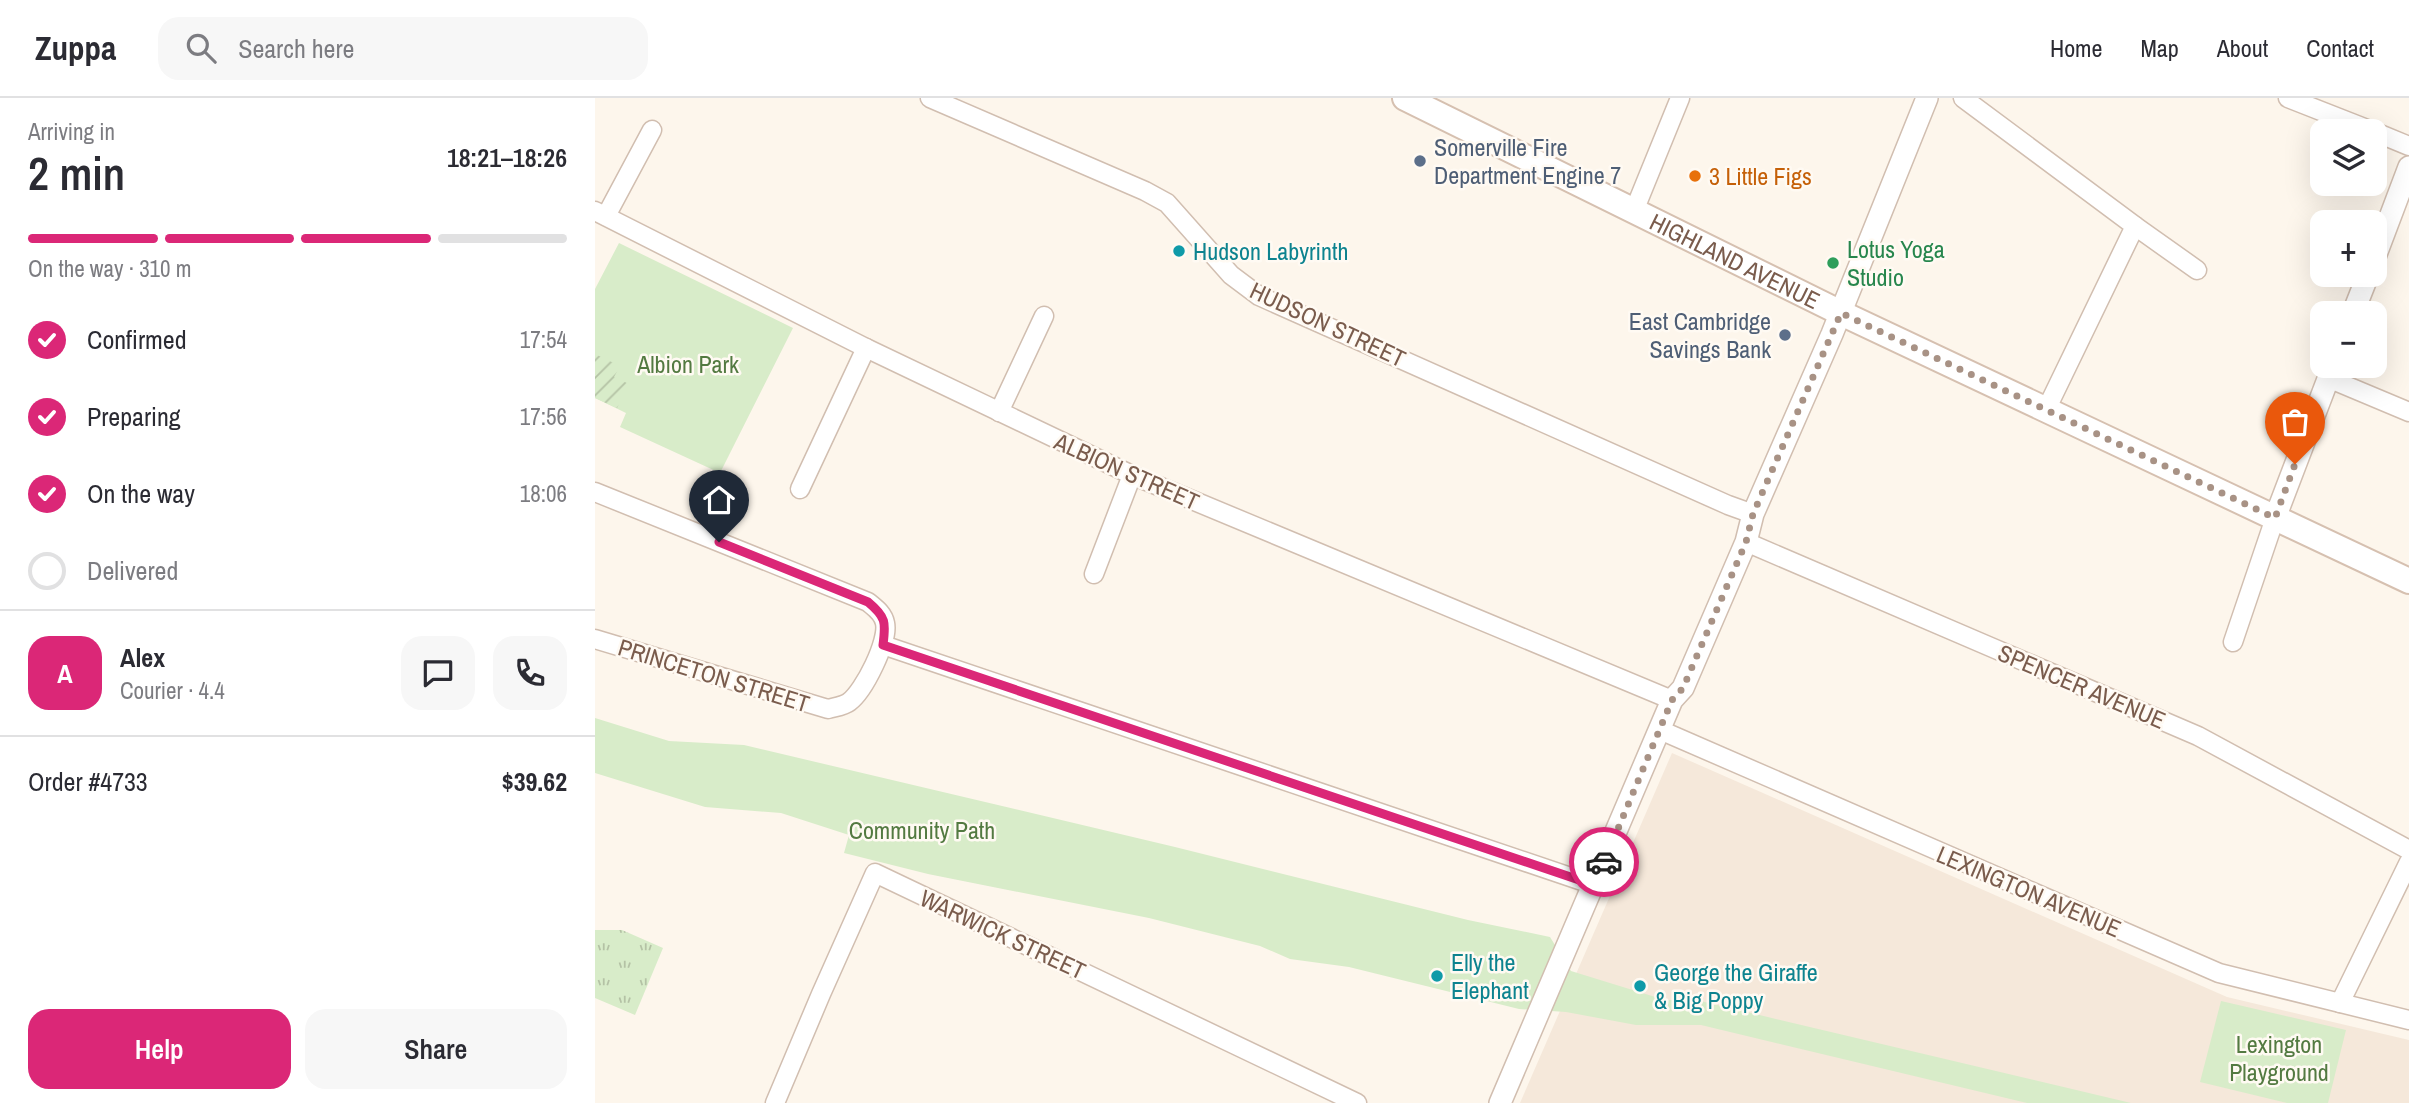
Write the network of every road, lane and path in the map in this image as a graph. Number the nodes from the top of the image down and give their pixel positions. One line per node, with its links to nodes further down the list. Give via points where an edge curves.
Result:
1 (930, 98): 29 (street, HUDSON STREET, via 1167,203 1231,275 1258,296)
2 (1405, 98): 7 (main road, HIGHLAND AVENUE)
3 (1680, 98): 13 (street)
4 (1927, 98): 18 (street)
5 (1963, 98): 16 (street)
6 (2288, 98): 8 (street)
7 (1433, 104): 13 (main road, HIGHLAND AVENUE)
8 (2340, 119)
9 (652, 130): 14 (street)
10 (2387, 137): 11 (street)
11 (2409, 146)
12 (2409, 167): 15 (street)
13 (1634, 211): 18 (main road, HIGHLAND AVENUE)
14 (601, 214): 20 (street, ALBION STREET)
15 (2387, 225)
16 (2135, 226): 17 (street); 23 (street)
17 (2197, 270)
18 (1841, 313): 23 (main road, HIGHLAND AVENUE); 29 (street)
19 (1044, 316): 24 (street)
20 (866, 348): 24 (street, ALBION STREET); 27 (street)
21 (2328, 378): 30 (street)
22 (2342, 378): 25 (street)
23 (2046, 410): 30 (main road, HIGHLAND AVENUE)
24 (999, 412): 26 (street, ALBION STREET)
25 (2409, 412)
26 (1132, 475): 32 (street); 37 (street, ALBION STREET)
27 (800, 489)
28 (595, 492): 36 (street, via 868,602 886,625)
29 (1753, 514): 31 (street)
30 (2275, 518): 33 (main road, HIGHLAND AVENUE); 35 (street)
31 (1746, 542): 37 (street, via 1683,688); 39 (street, SPENCER AVENUE, via 2198,736)
32 (1094, 575)
33 (2409, 581)
34 (595, 639): 36 (street, PRINCETON STREET, via 828,709 848,704)
35 (2233, 642)
36 (883, 645): 41 (street)
37 (1672, 700): 38 (street)
38 (1660, 730): 41 (street); 42 (street, LEXINGTON AVENUE, via 2219,973)
39 (2409, 849)
40 (2409, 862): 42 (street)
41 (1594, 885): 46 (street)
42 (2340, 1003): 43 (street, LEXINGTON AVENUE)
43 (2409, 1020)
44 (775, 1103): 45 (street, WARWICK STREET, via 875,873)
45 (1357, 1103)
46 (1500, 1103)

